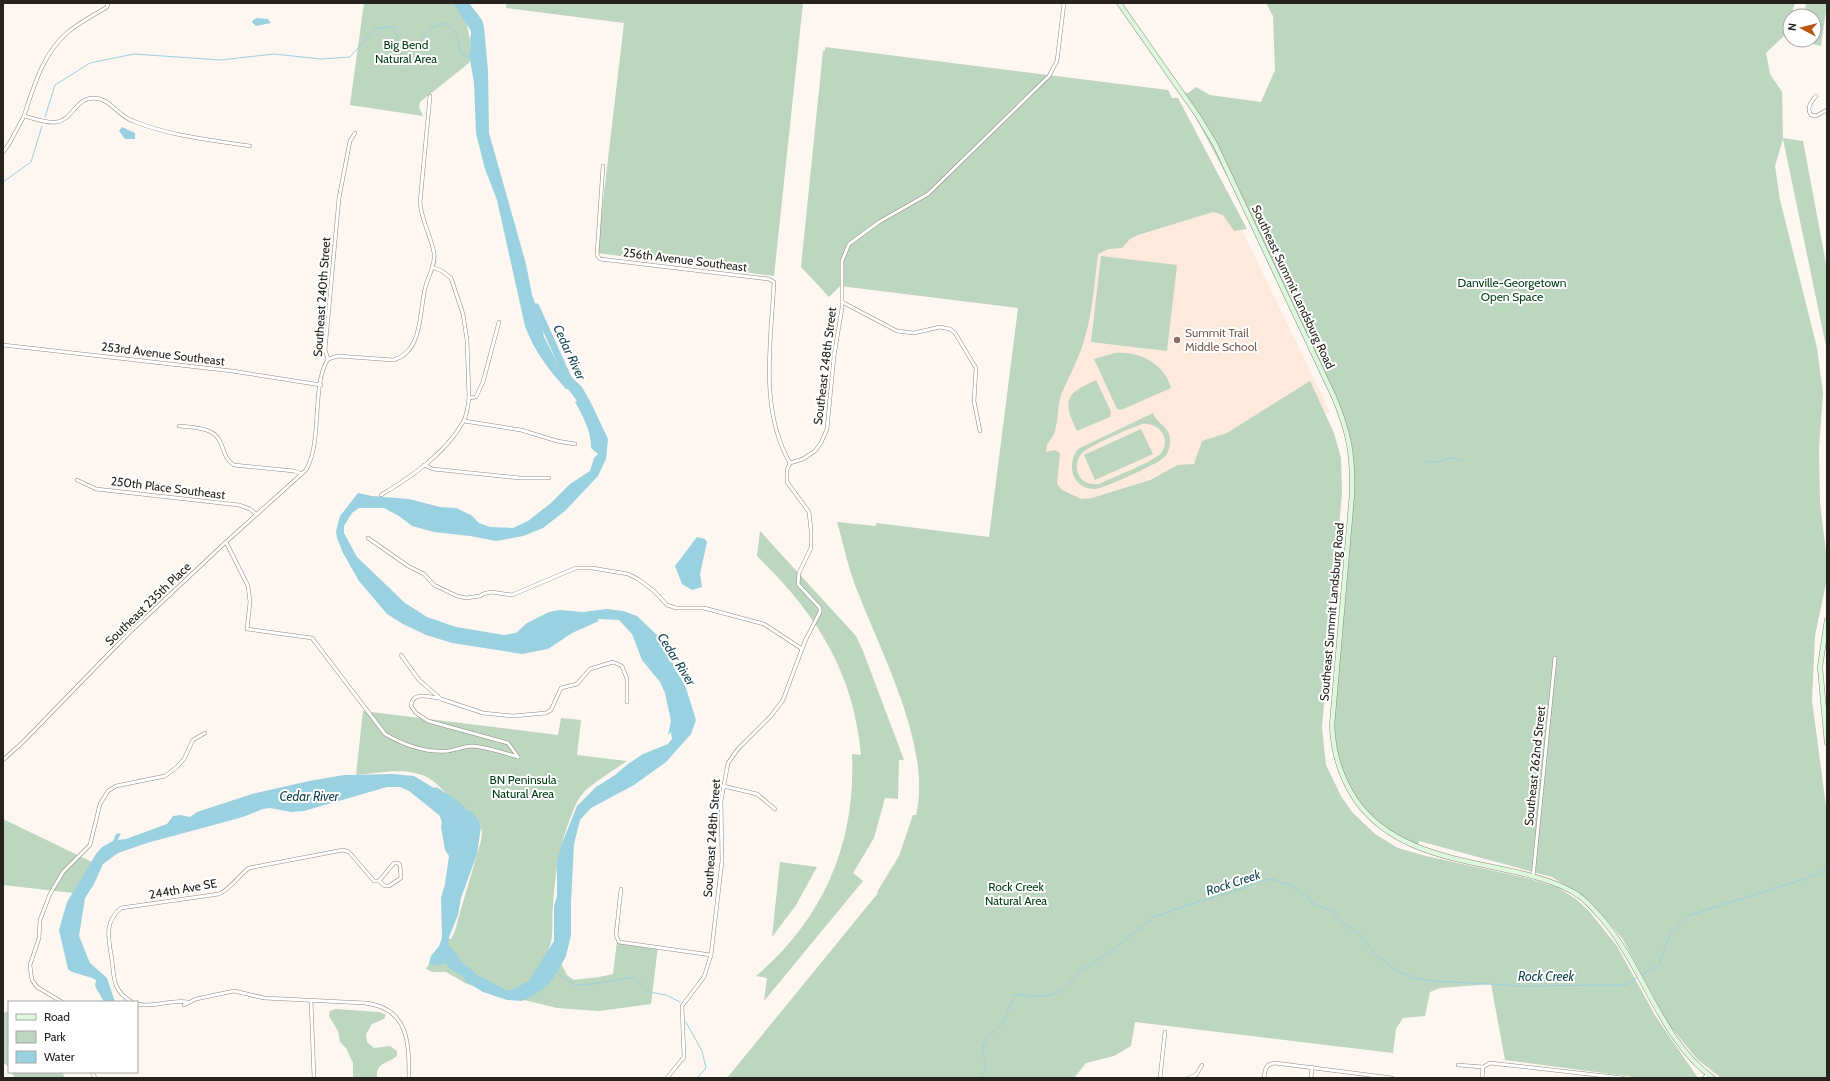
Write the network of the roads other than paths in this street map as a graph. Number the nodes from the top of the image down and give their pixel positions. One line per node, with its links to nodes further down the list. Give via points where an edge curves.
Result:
1 (108, 3): 7 (street, via 107,7 69,32 55,47 42,67)
2 (1064, 3): 13 (street, Southeast 248th Street, via 1057,61 1049,76 928,194 879,222 849,244 842,261)
3 (1119, 3): 44 (street, Southeast Summit Landsburg Road, via 1198,116 1217,149 1346,428 1352,459 1352,494 1332,725 1335,754 1343,777 1366,812 1384,829 1406,843 1428,851)
4 (430, 96): 12 (street, via 420,203 421,216 434,253)
5 (1816, 96): 6 (street, via 1809,107 1811,116)
6 (1827, 110)
7 (24, 116): 9 (street, via 58,122 67,118 82,101 100,99 125,118 140,124 191,137); 10 (street)
8 (355, 133): 16 (street, Southeast 240th Street, via 350,141 339,198 325,350)
9 (250, 146)
10 (3, 152)
11 (603, 166): 23 (street, 256th Avenue Southeast, via 597,255 600,259 773,280 769,381 772,420)
12 (432, 267): 16 (street, via 425,289 418,331 408,352 393,360 338,356); 18 (street, via 451,278 463,314 467,340)
13 (842, 302): 21 (street, via 897,331 914,333 940,327 950,329 976,368 974,401); 23 (street, Southeast 248th Street, via 827,429 815,451 803,459)
14 (499, 322): 18 (street, via 481,388 476,397)
15 (3, 345): 17 (street, 253rd Avenue Southeast, via 232,371)
16 (328, 359): 17 (street, Southeast 240th Street)
17 (321, 385): 24 (street, Southeast 240th Street)
18 (469, 398): 19 (street)
19 (464, 421): 22 (street, via 521,430); 25 (street, via 448,442)
20 (179, 426): 26 (street, via 210,431 217,435 228,460 234,465)
21 (980, 431)
22 (575, 444)
23 (790, 463): 34 (street, Southeast 248th Street, via 787,482 809,512 812,538 811,548 799,573 798,584 820,608)
24 (310, 464): 26 (street, Southeast 235th Place)
25 (424, 465): 27 (street, via 495,476); 29 (street)
26 (302, 474): 30 (street, Southeast 235th Place)
27 (549, 478)
28 (77, 480): 30 (street, 250th Place Southeast, via 96,489 239,506)
29 (381, 495)
30 (256, 514): 32 (street, Southeast 235th Place)
31 (368, 538): 34 (street, via 424,574 434,585 457,596 466,598 491,592 512,595 576,568 592,568 628,574 654,591 667,605 676,608 704,608 764,624)
32 (226, 542): 37 (street, via 248,586 250,602 247,629 312,638 385,734 398,742 436,751 471,746 518,757 508,743 428,721 411,706 411,701 420,696); 41 (street, Southeast 235th Place, via 130,633)
33 (1827, 620): 40 (street, via 1820,667)
34 (802, 649): 42 (street, Southeast 248th Street, via 783,700 731,757)
35 (401, 655): 37 (street, via 419,680)
36 (1555, 658): 44 (street, Southeast 262nd Street)
37 (441, 699): 38 (street, via 483,713 513,716 546,713 551,710 561,688 577,684 590,669 613,662 622,666 627,679)
38 (627, 702)
39 (205, 733): 49 (street, via 193,740 177,768 165,776 116,786 108,791 100,804 90,845 63,872 50,894 40,920 39,938 30,965 32,980 37,987)
40 (1827, 743)
41 (3, 760)
42 (723, 786): 43 (street, via 757,794); 47 (street, Southeast 248th Street, via 722,861)
43 (776, 809)
44 (1533, 877): 60 (street, Southeast Summit Landsburg Road, via 1577,895 1596,912 1621,943 1680,1044)
45 (379, 881): 45 (street, via 394,863 400,865 401,878 385,886); 50 (street, 244th Ave SE, via 371,878 349,852 342,850 249,868 219,894 121,908 111,921 108,945 114,980 124,998)
46 (621, 889): 47 (street, via 616,935 621,943)
47 (711, 955): 63 (street, Southeast 248th Street, via 704,977 682,1006 684,1057)
48 (311, 1000): 51 (street, via 264,998 234,991); 61 (street); 62 (street, via 370,1003 388,1010 401,1024 408,1038)
49 (60, 1001)
50 (130, 1001)
51 (189, 1002): 52 (street, via 177,1000 144,1006); 53 (street)
52 (138, 1004)
53 (184, 1005)
54 (1165, 1032): 64 (street)
55 (1202, 1065): 65 (street, via 1196,1075)
56 (1458, 1065): 58 (street)
57 (1312, 1067): 59 (street); 66 (street, via 1271,1063 1265,1068); 67 (street)
58 (1483, 1067): 70 (street); 71 (street, via 1490,1063)
59 (1355, 1073): 68 (street); 69 (street)
60 (1708, 1074): 72 (street); 73 (street, Southeast Summit Landsburg Road)
61 (314, 1078)
62 (409, 1078)
63 (667, 1078)
64 (1160, 1078)
65 (1189, 1078)
66 (1264, 1078)
67 (1311, 1078)
68 (1355, 1078)
69 (1392, 1078)
70 (1482, 1078)
71 (1623, 1078)
72 (1704, 1078)
73 (1713, 1078)

